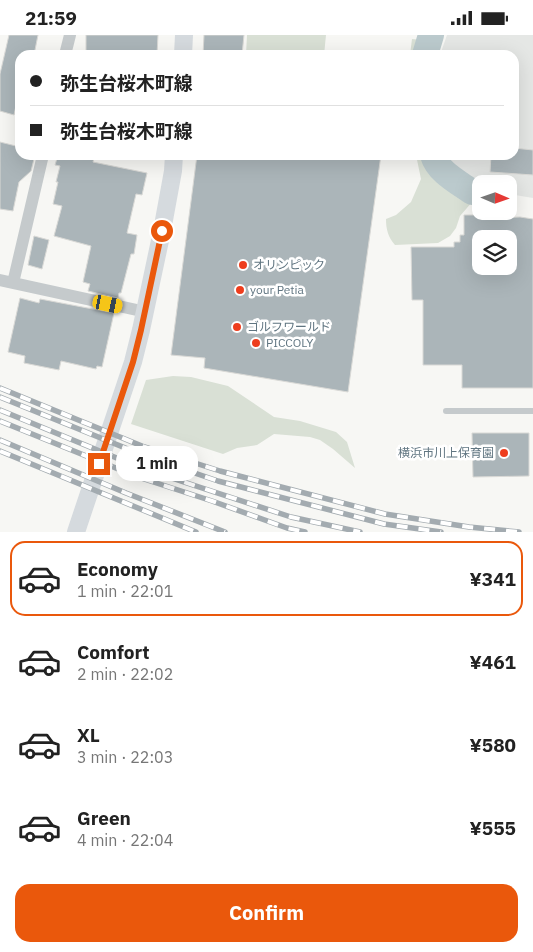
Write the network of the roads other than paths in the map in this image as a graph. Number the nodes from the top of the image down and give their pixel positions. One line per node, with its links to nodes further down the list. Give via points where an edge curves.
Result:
1 (70, 35): 3 (street)
2 (184, 35): 4 (main road)
3 (66, 50)
4 (183, 50)
5 (42, 160): 8 (street)
6 (174, 160): 9 (main road)
7 (0, 280): 8 (street)
8 (13, 283): 9 (street)
9 (146, 312): 12 (main road, via 133,362)
10 (446, 411): 11 (lane)
11 (533, 411)
12 (79, 525)

